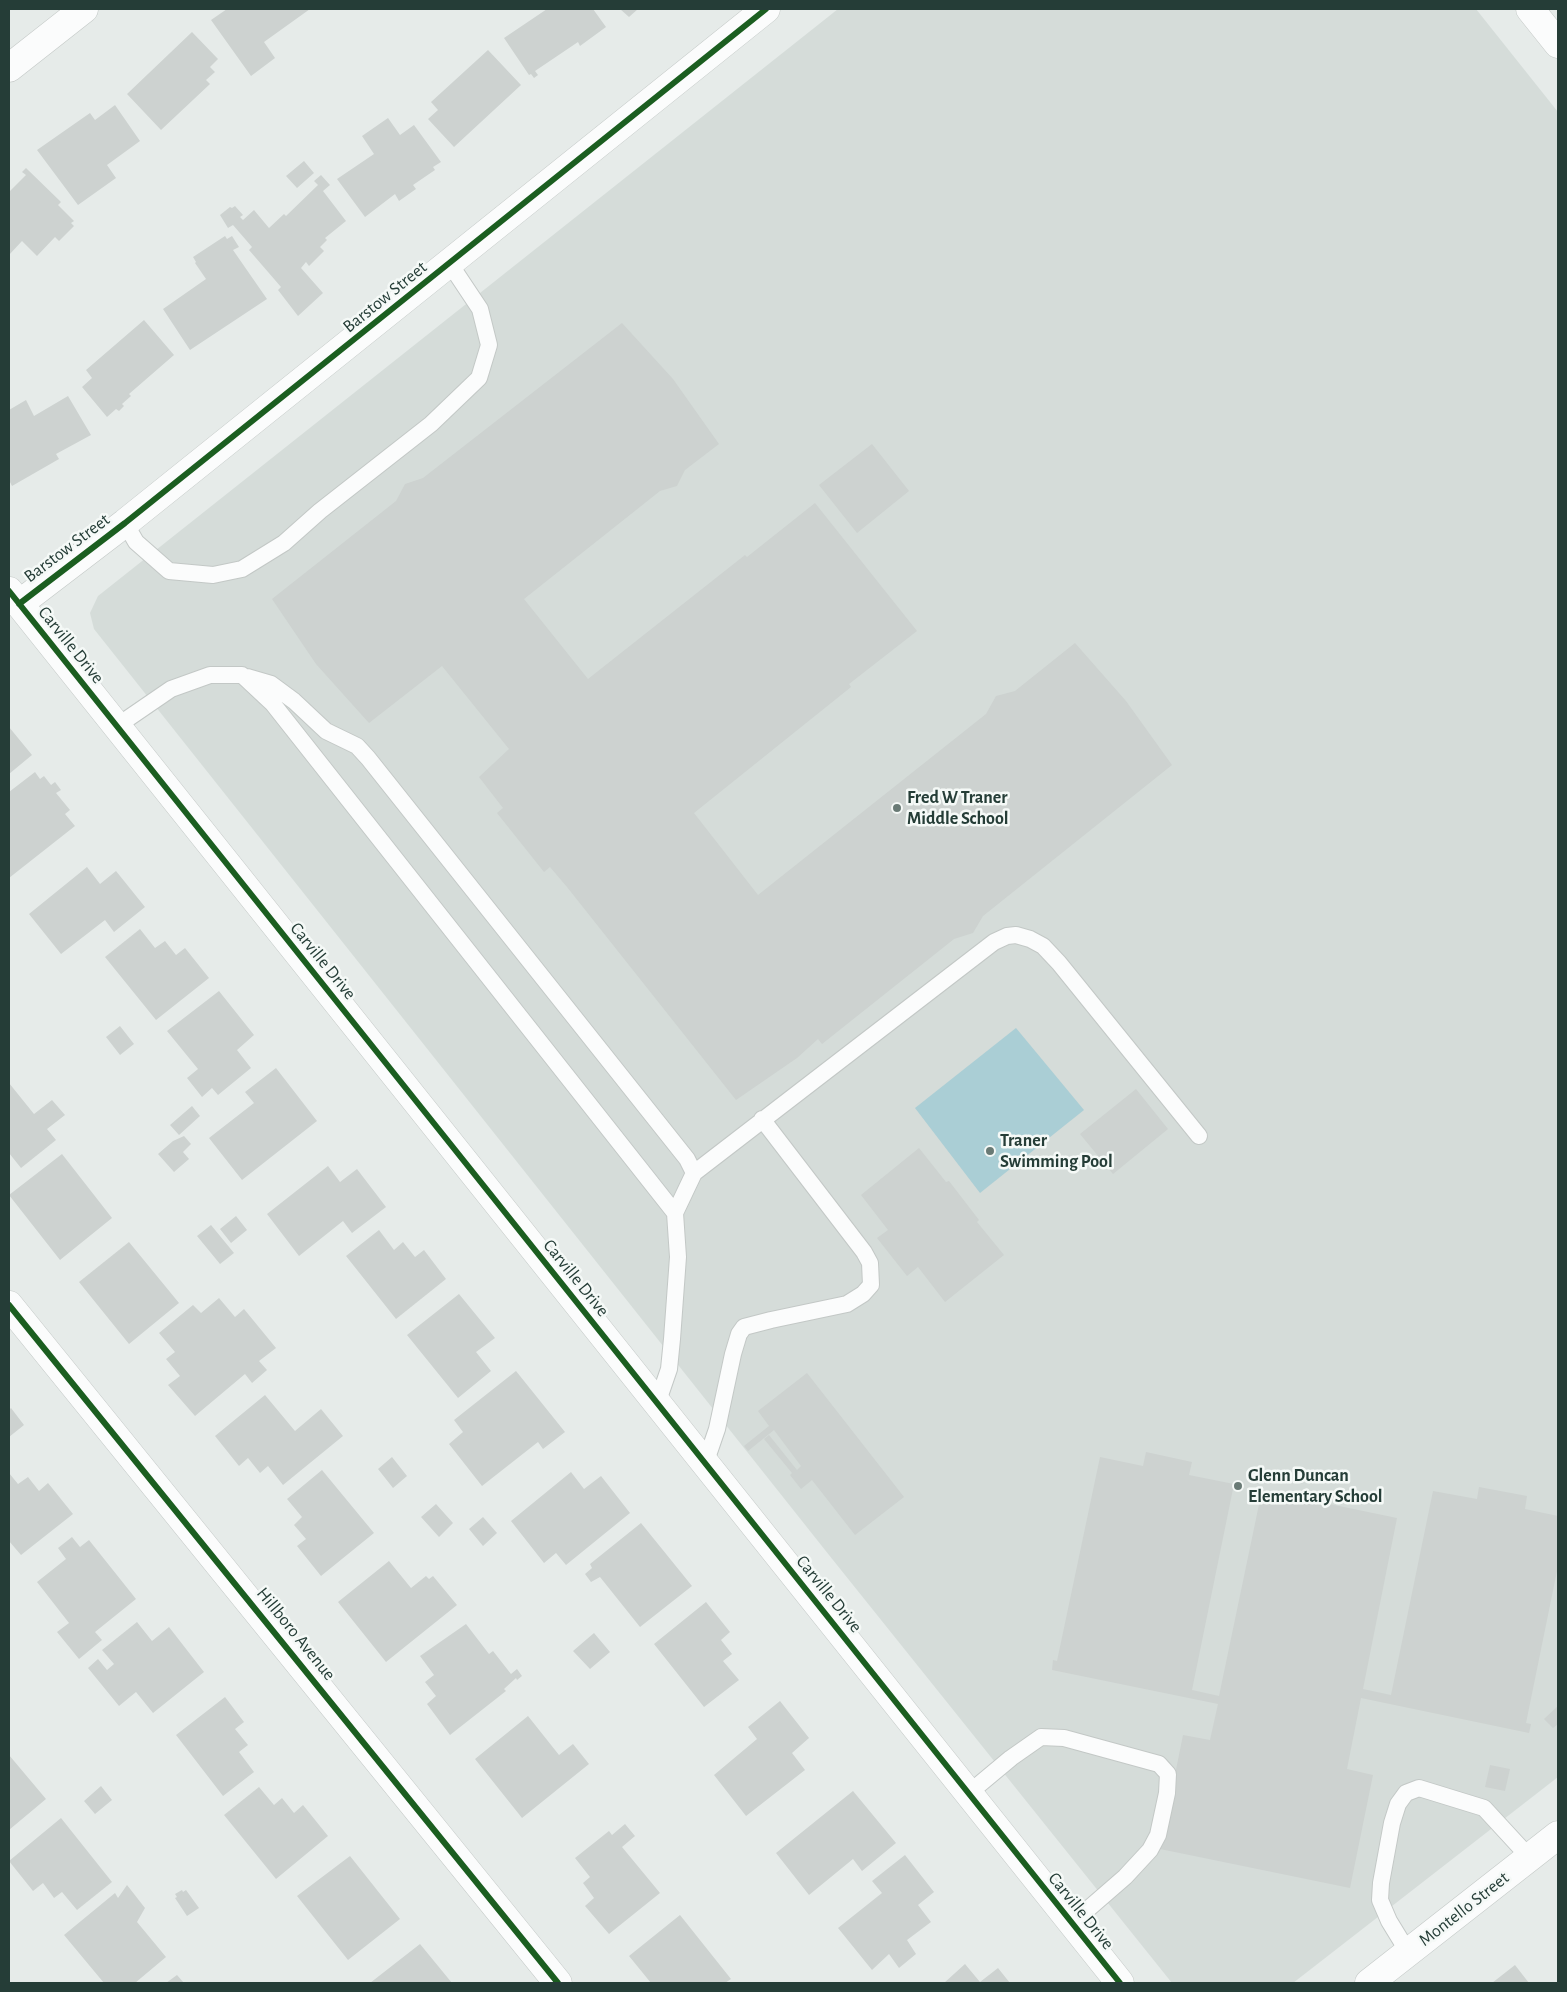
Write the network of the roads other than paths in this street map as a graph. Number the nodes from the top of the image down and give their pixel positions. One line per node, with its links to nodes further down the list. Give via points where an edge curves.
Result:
1 (84, 9): 5 (street)
2 (766, 9): 6 (street, Barstow Street)
3 (1530, 9): 4 (street)
4 (1558, 44)
5 (9, 68)
6 (450, 264): 7 (street, Barstow Street); 7 (lane, via 480,310 489,345 479,378 431,424 284,543 242,569 213,575 169,571 136,542)
7 (125, 523): 8 (street, Barstow Street)
8 (14, 597): 10 (street, Carville Drive)
9 (242, 675): 10 (lane, via 210,675 171,688); 13 (lane, via 271,684 326,730 357,746 368,758 687,1159); 14 (lane, via 279,712)
10 (116, 726): 16 (street, Carville Drive)
11 (762, 1119): 12 (lane, via 994,942 1016,935 1043,946 1059,963); 13 (lane); 17 (lane, via 864,1252 870,1263 871,1285 847,1304 744,1327 733,1354 717,1429)
12 (1199, 1136)
13 (694, 1172): 14 (lane)
14 (675, 1213): 16 (lane, via 678,1257 672,1339 669,1369)
15 (9, 1305): 23 (street, Hillboro Avenue)
16 (657, 1404): 17 (street, Carville Drive)
17 (705, 1464): 18 (street, Carville Drive)
18 (969, 1794): 21 (street, Carville Drive); 21 (lane, via 1041,1737 1064,1738 1159,1764 1168,1774 1168,1793 1158,1835 1150,1850 1125,1877)
19 (1558, 1835): 20 (street, Montello Street)
20 (1530, 1858): 22 (street, Montello Street); 22 (lane, via 1484,1808 1419,1788 1406,1793 1398,1804 1392,1823 1380,1900)
21 (1072, 1923): 24 (street, Carville Drive)
22 (1408, 1952): 25 (street, Montello Street)
23 (558, 1983)
24 (1120, 1983)
25 (1369, 1983)

